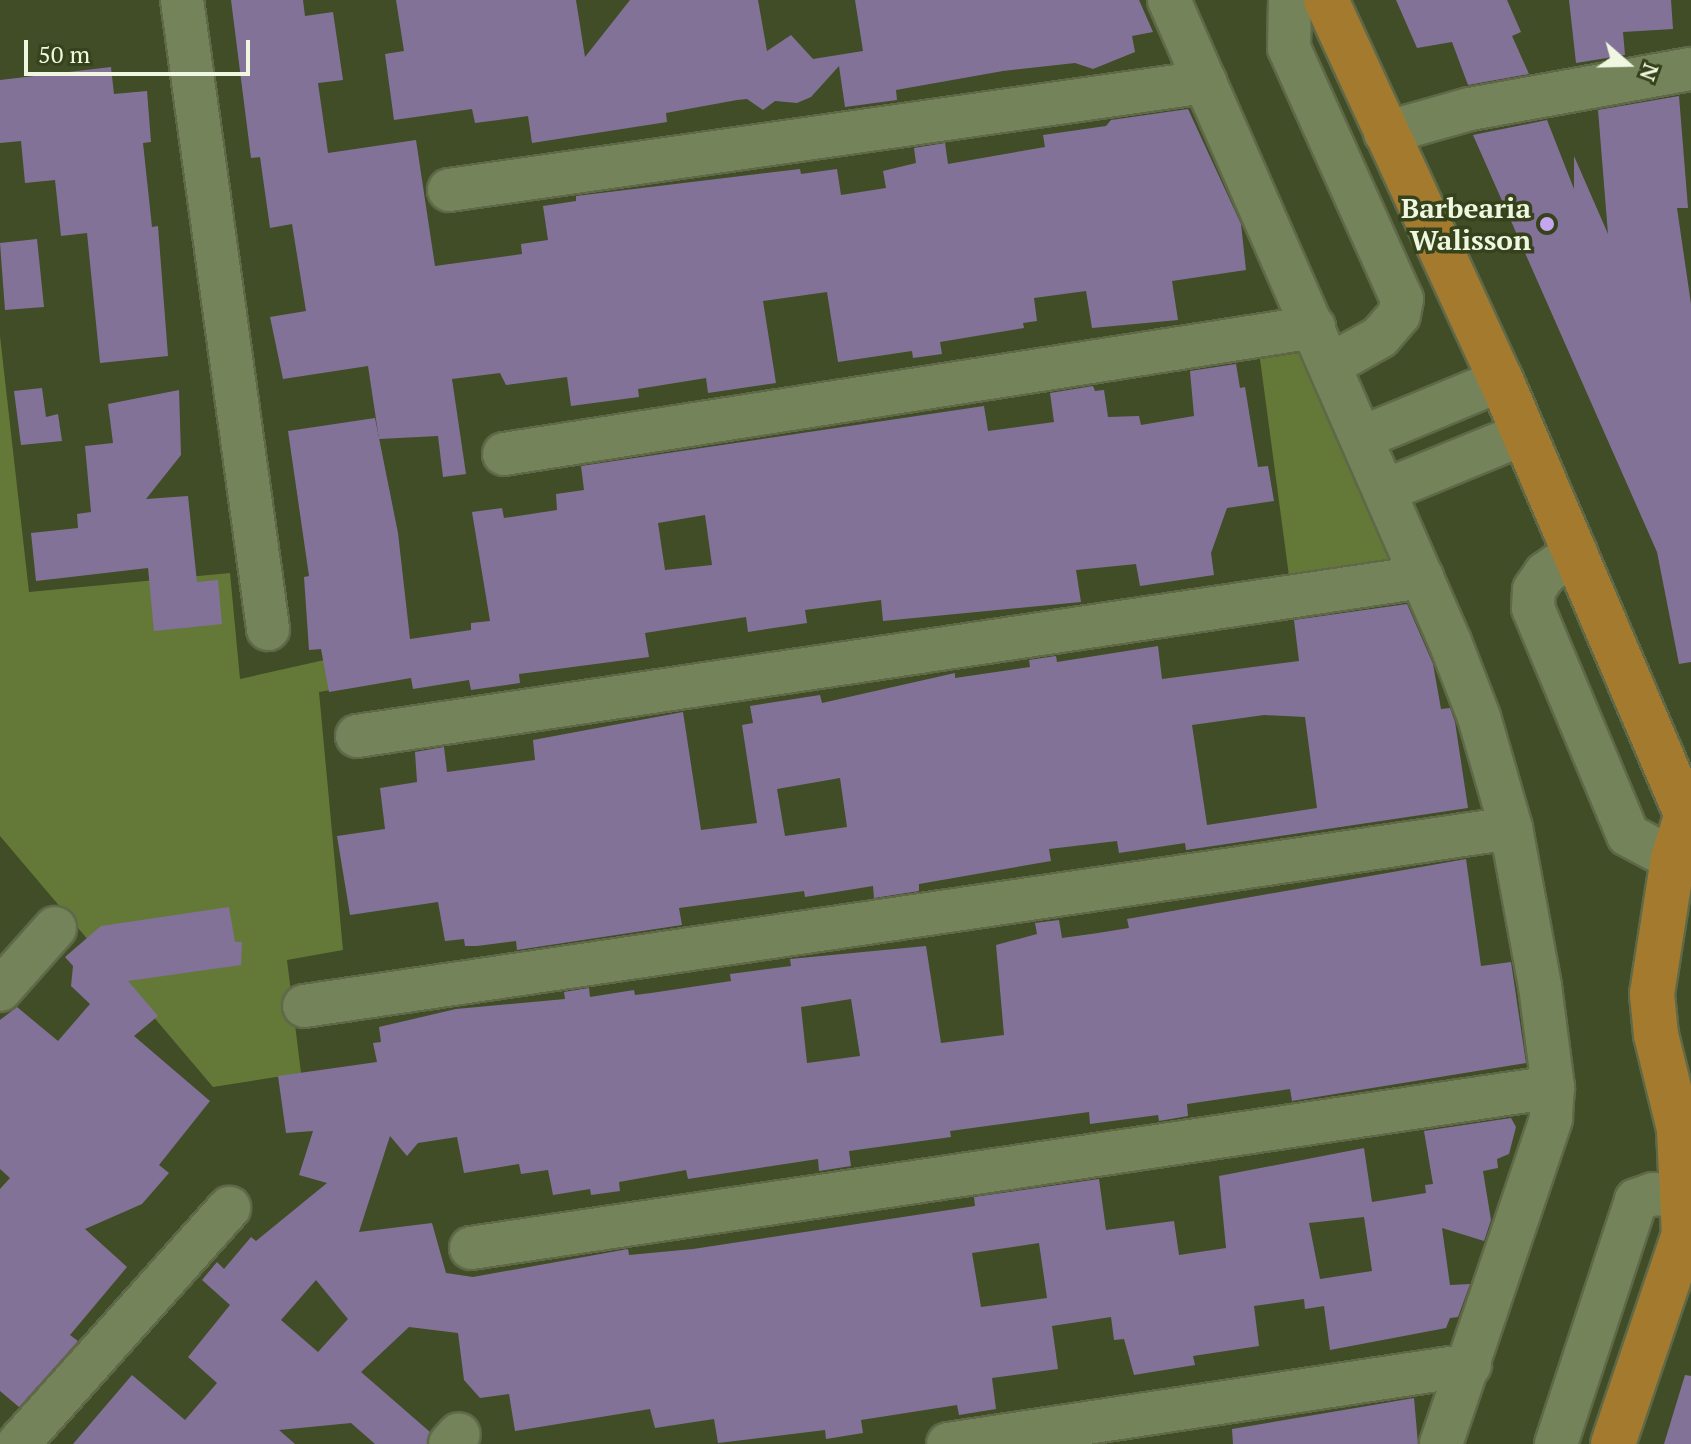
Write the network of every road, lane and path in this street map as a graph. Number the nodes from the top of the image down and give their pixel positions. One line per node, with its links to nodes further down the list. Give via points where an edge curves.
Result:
1 (182, 0): 17 (street)
2 (1169, 0): 6 (street)
3 (1290, 0): 9 (street, via 1289,48 1402,299 1399,315 1380,337)
4 (1326, 0): 7 (main road)
5 (1691, 69): 7 (street, via 1470,109)
6 (1205, 82): 8 (street); 9 (street)
7 (1385, 133): 10 (main road)
8 (449, 190)
9 (1322, 346): 12 (street); 13 (street)
10 (1501, 380): 11 (main road); 12 (street)
11 (1523, 434): 14 (street); 15 (main road)
12 (1361, 438): 14 (street)
13 (504, 454)
14 (1384, 491): 16 (street)
15 (1576, 552): 19 (main road); 19 (street, via 1545,574 1534,590 1533,608 1628,835)
16 (1422, 577): 18 (street); 20 (street, via 1479,717)
17 (268, 629)
18 (357, 736)
19 (1686, 827): 23 (main road)
20 (1511, 828): 25 (street); 27 (street)
21 (1691, 923): 23 (main road)
22 (55, 928): 24 (street)
23 (1657, 949): 26 (main road, via 1652,994)
24 (0, 990)
25 (304, 1006)
26 (1677, 1065): 29 (main road)
27 (1553, 1087): 30 (street); 31 (street, via 1545,1149)
28 (229, 1208): 32 (street)
29 (1685, 1215): 35 (street, via 1653,1194 1636,1200); 36 (main road)
30 (471, 1248)
31 (1470, 1365): 33 (street); 34 (street)
32 (18, 1444)
33 (948, 1444)
34 (1441, 1444)
35 (1556, 1444)
36 (1613, 1444)

